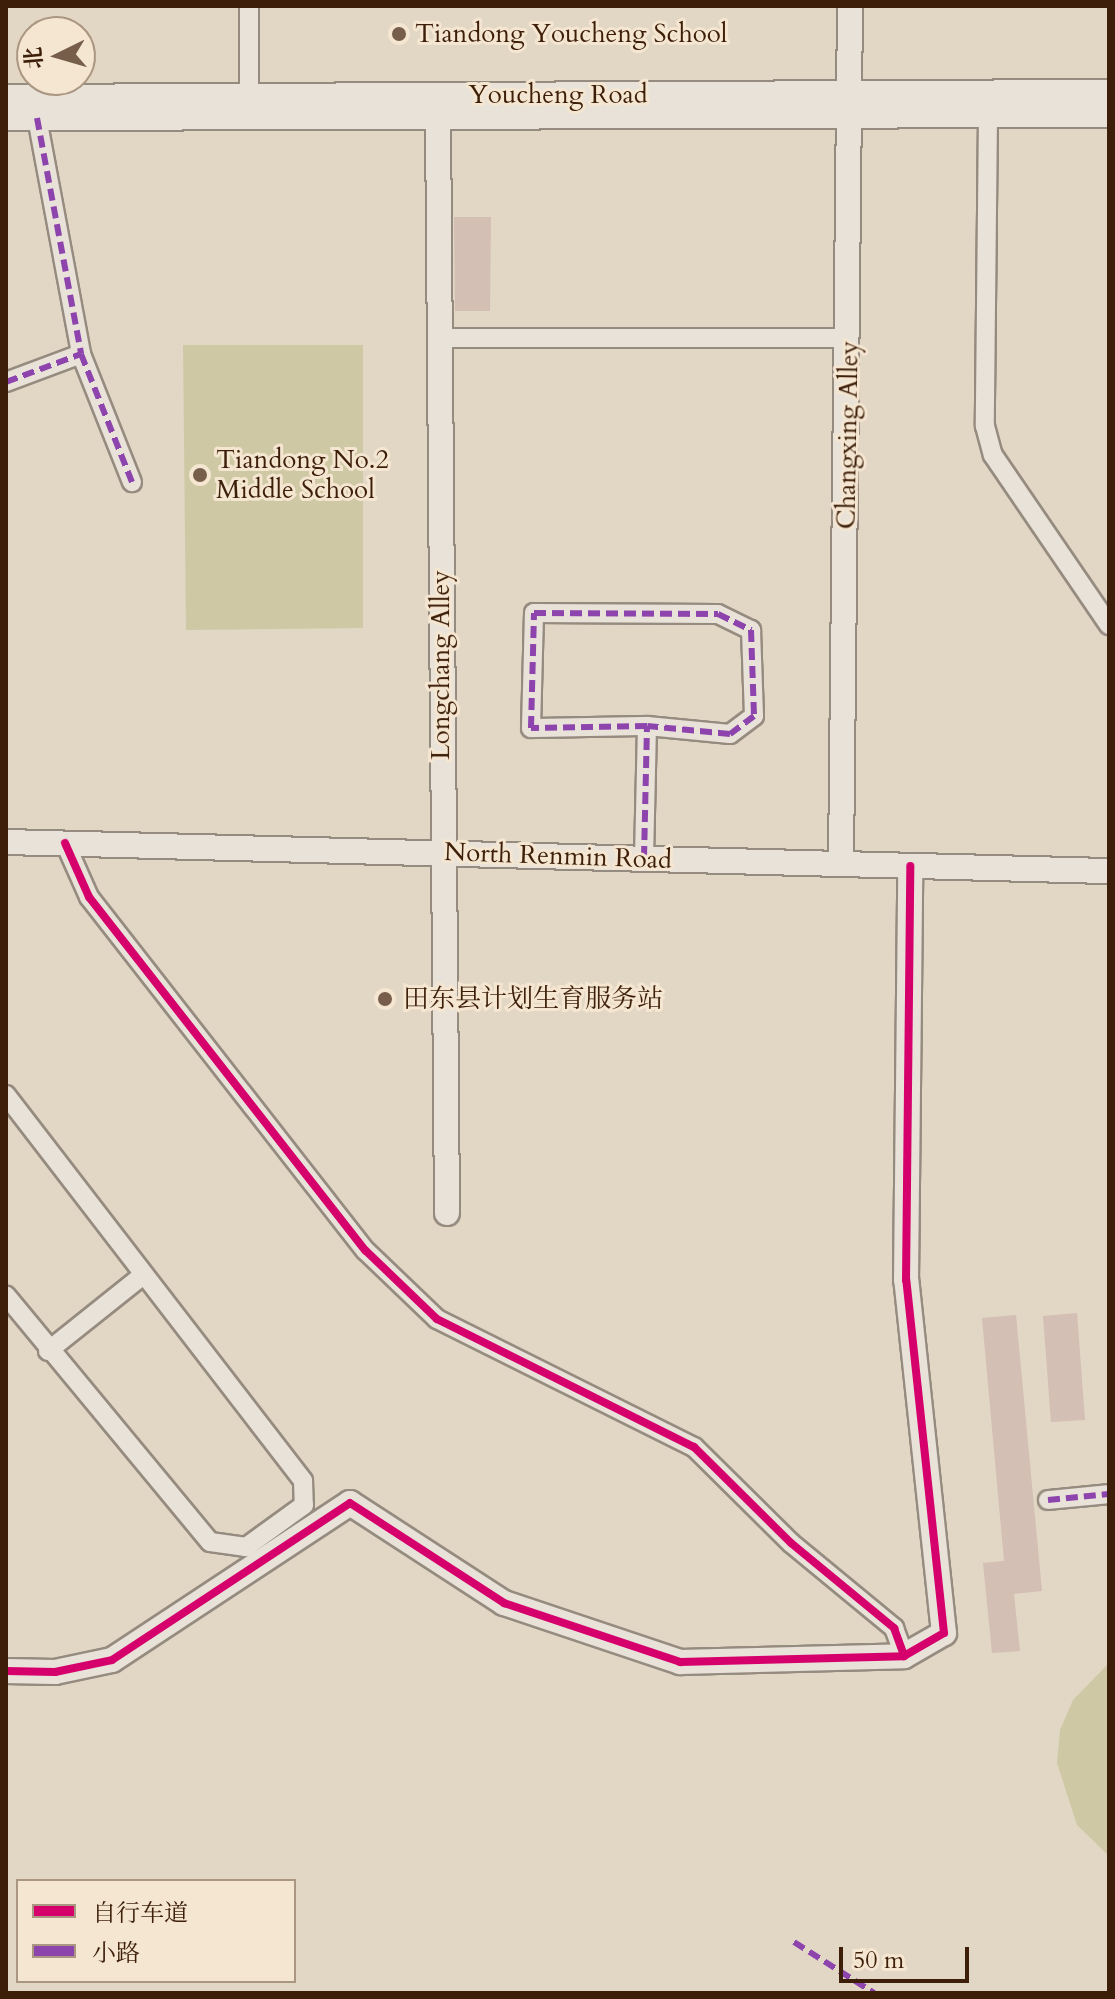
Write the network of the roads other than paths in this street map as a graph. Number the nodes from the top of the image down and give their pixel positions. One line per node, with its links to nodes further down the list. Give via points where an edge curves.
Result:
1 (249, 6): 6 (street)
2 (850, 6): 5 (street, Changxing Alley)
3 (1109, 92): 5 (street, Youcheng Road)
4 (6, 97): 6 (street, Youcheng Road)
5 (852, 104): 6 (street, Youcheng Road); 7 (street, Youcheng Road); 9 (street, Youcheng Road); 13 (street, Changxing Alley)
6 (249, 107): 9 (street, Youcheng Road); 11 (street, Youcheng Road)
7 (988, 115): 8 (street, Youcheng Road); 17 (street, via 985,426 993,455)
8 (1109, 115)
9 (438, 117): 12 (street, Longchang Alley)
10 (6, 118): 11 (street, Youcheng Road)
11 (37, 118): 14 (street)
12 (440, 338): 13 (street); 21 (street, Longchang Alley)
13 (849, 338): 23 (street, Changxing Alley)
14 (81, 354): 15 (street); 16 (street)
15 (6, 382)
16 (132, 482)
17 (1109, 625)
18 (647, 726): 18 (street, via 531,728 534,613 718,614 751,630 754,716 730,734); 22 (street)
19 (6, 842): 20 (street, North Renmin Road)
20 (65, 843): 21 (street, North Renmin Road); 33 (street, via 89,897 366,1251 437,1319 694,1447 791,1543 894,1628)
21 (442, 853): 22 (street, North Renmin Road); 27 (street, Longchang Alley)
22 (644, 858): 23 (street, North Renmin Road)
23 (841, 864): 24 (street, North Renmin Road)
24 (910, 866): 25 (street, North Renmin Road); 33 (street, via 906,1280 944,1633)
25 (1109, 871)
26 (6, 1095): 28 (street)
27 (447, 1213)
28 (142, 1276): 30 (street); 30 (street, via 303,1481 304,1505 246,1547 210,1542)
29 (6, 1295): 30 (street)
30 (48, 1351)
31 (1109, 1494): 32 (street)
32 (1048, 1500)
33 (904, 1656): 34 (street, via 680,1662 504,1603 350,1503 112,1660 55,1672)
34 (6, 1671)

